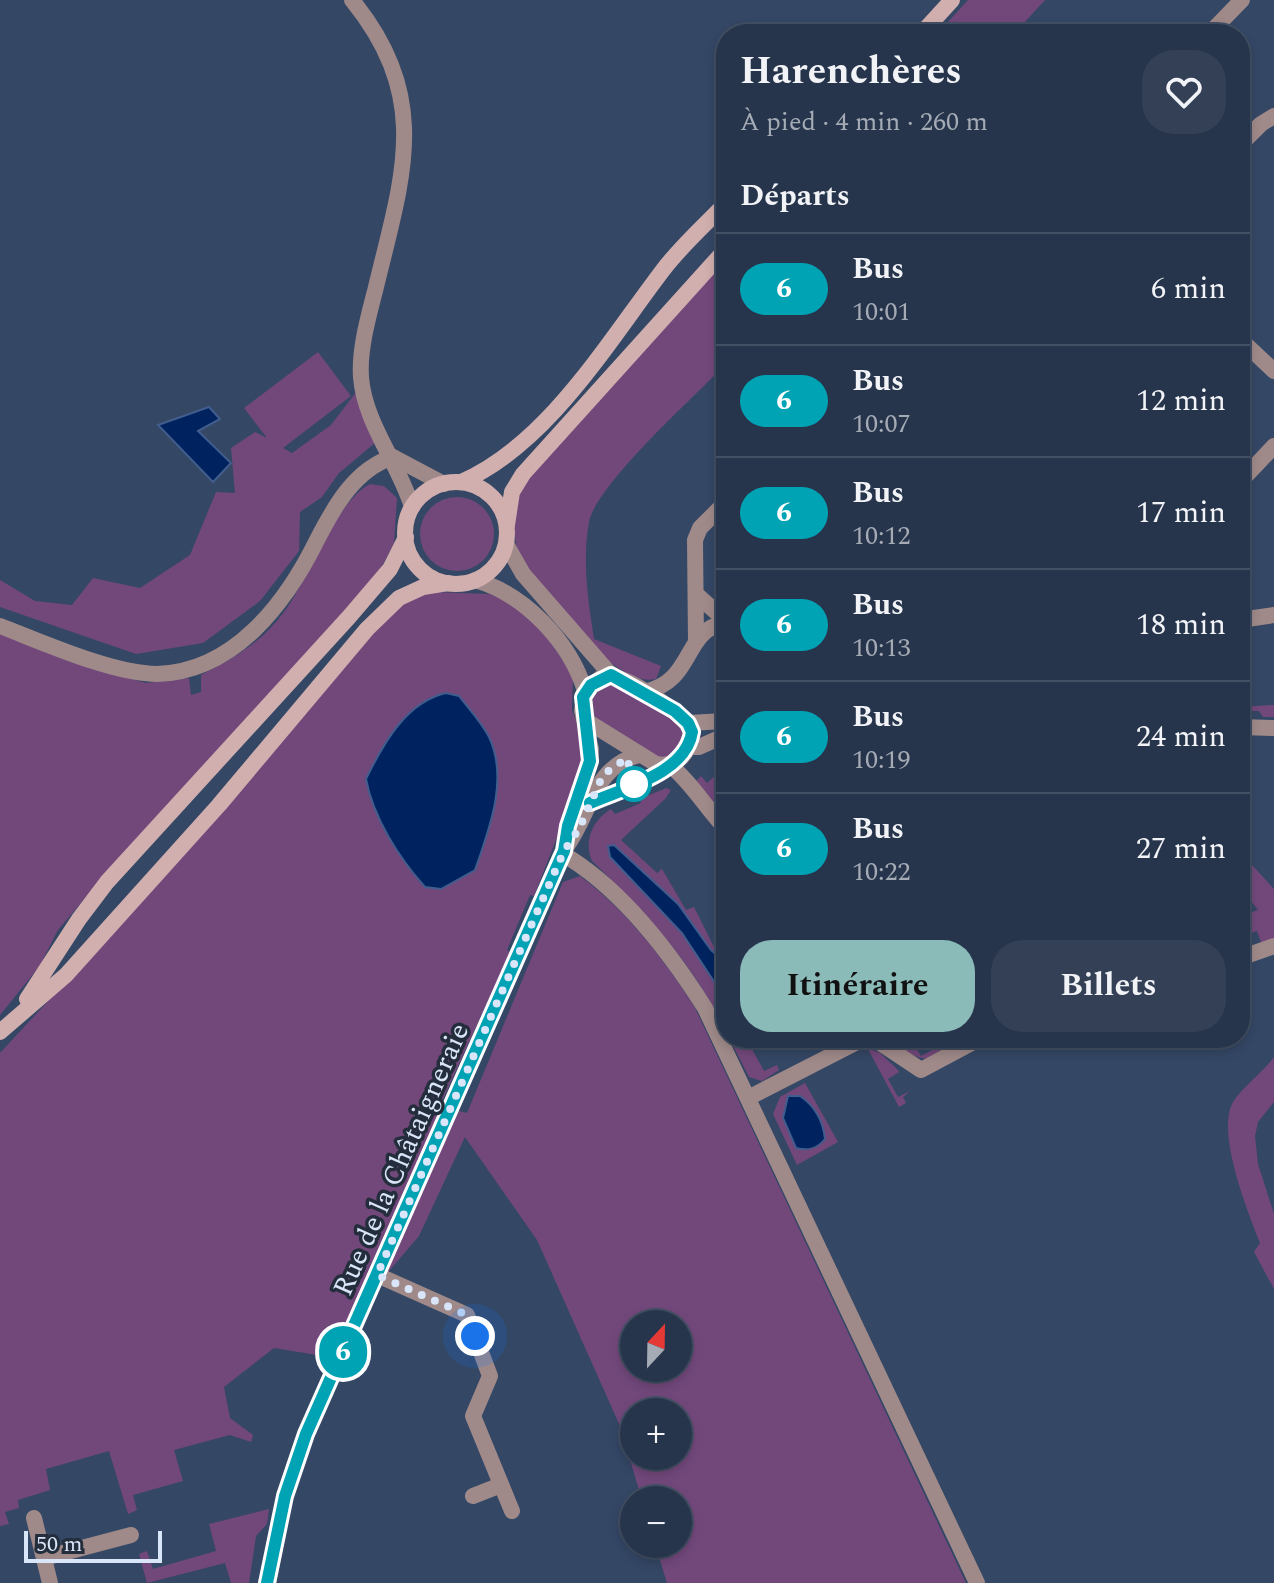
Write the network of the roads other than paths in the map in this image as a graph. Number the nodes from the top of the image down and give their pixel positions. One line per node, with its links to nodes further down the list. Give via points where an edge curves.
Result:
1 (352, 0): 14 (street, via 391,57 406,132 397,208 371,307 361,378 369,410)
2 (1242, 0): 6 (street)
3 (948, 4): 4 (main road); 5 (main road)
4 (922, 24)
5 (930, 24)
6 (1219, 24)
7 (1274, 116): 8 (street)
8 (1250, 135)
9 (716, 213): 16 (main road, via 664,268 598,360 518,446 497,463)
10 (716, 260): 19 (main road, via 523,474 512,492)
11 (1250, 348): 12 (street)
12 (1274, 371)
13 (1274, 446): 15 (street)
14 (393, 457): 16 (street); 17 (street); 28 (street, via 365,472 337,504 286,595 244,639 207,666 156,674 83,658)
15 (1250, 471)
16 (452, 483): 17 (main road, via 422,495); 19 (main road, via 477,486 491,496)
17 (412, 507): 20 (main road)
18 (716, 513): 24 (street, via 697,534)
19 (507, 525): 21 (main road)
20 (406, 537): 23 (main road, via 419,567); 50 (main road, via 390,569 349,617 107,882)
21 (506, 544): 22 (main road, via 496,565); 31 (street, via 523,574)
22 (475, 580): 23 (main road); 33 (street, via 513,596 556,637)
23 (448, 583): 50 (main road, via 399,598 367,629 76,964)
24 (696, 594): 25 (street); 30 (street)
25 (716, 613)
26 (1274, 615): 27 (street)
27 (1250, 619)
28 (0, 626)
29 (716, 626): 30 (street)
30 (696, 642): 32 (street)
31 (611, 675): 33 (street); 34 (street)
32 (671, 682): 34 (street); 35 (street)
33 (585, 691): 36 (street, Rue de la Châtaigneraie)
34 (644, 692): 35 (street)
35 (675, 711): 38 (street)
36 (585, 720): 43 (street); 47 (street, Rue de la Châtaigneraie, via 590,761)
37 (716, 722): 38 (street)
38 (688, 723): 42 (street, via 692,732)
39 (1250, 727): 40 (street)
40 (1274, 728)
41 (716, 739): 42 (street)
42 (686, 751): 44 (street); 45 (street)
43 (639, 755): 44 (street); 47 (street, Rue de la Châtaigneraie, via 603,775)
44 (670, 765): 45 (street)
45 (688, 779): 46 (street)
46 (716, 818)
47 (564, 853): 51 (street, via 639,920 682,971); 58 (street, Rue de la Châtaigneraie)
48 (1274, 946): 49 (street)
49 (1250, 954)
50 (20, 1011): 52 (main road)
51 (716, 1030)
52 (0, 1032)
53 (725, 1048): 57 (street)
54 (846, 1048): 57 (street)
55 (888, 1048): 56 (street, via 921,1070)
56 (962, 1048)
57 (750, 1097): 67 (street)
58 (377, 1275): 59 (street, via 467,1315 490,1376 473,1416); 66 (street, Rue de la Châtaigneraie, via 306,1434 285,1496)
59 (501, 1485): 60 (street); 61 (street)
60 (473, 1496)
61 (512, 1511)
62 (34, 1518): 64 (street)
63 (131, 1535): 64 (street)
64 (44, 1558): 65 (street)
65 (50, 1583)
66 (268, 1583)
67 (977, 1583)

